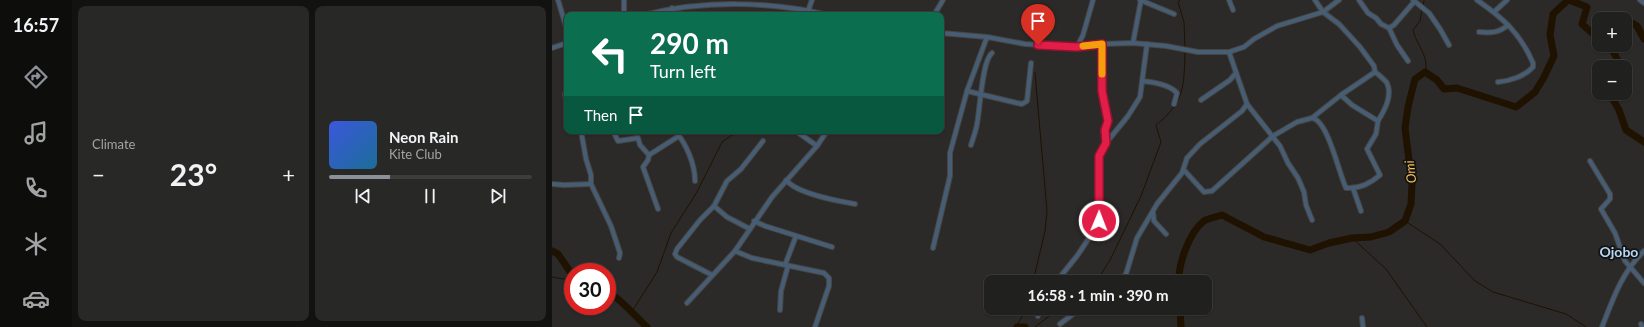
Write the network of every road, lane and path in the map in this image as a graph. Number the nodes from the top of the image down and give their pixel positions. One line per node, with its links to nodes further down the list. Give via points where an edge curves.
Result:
1 (558, 0): 31 (street)
2 (624, 0): 22 (street)
3 (682, 0): 17 (street)
4 (812, 0): 21 (street)
5 (943, 0): 27 (street)
6 (1093, 0): 42 (street)
7 (1140, 0): 30 (street); 37 (street)
8 (1229, 0): 20 (street)
9 (1315, 0): 28 (street)
10 (1339, 0): 28 (street)
11 (1359, 0): 33 (street, via 1368,13)
12 (1477, 0): 29 (street)
13 (1507, 0): 29 (street)
14 (1640, 0): 16 (street)
15 (1413, 1): 33 (street); 41 (street, via 1429,13)
16 (1644, 3)
17 (681, 5): 18 (street); 19 (street, via 751,3)
18 (672, 8): 23 (street); 24 (street)
19 (797, 9): 21 (street); 25 (street)
20 (1234, 10)
21 (808, 11): 26 (street)
22 (624, 12)
23 (656, 12)
24 (673, 12)
25 (796, 12)
26 (812, 12)
27 (936, 12)
28 (1323, 12): 44 (street, via 1278,26 1244,47); 48 (street, via 1339,24 1360,47 1374,66)
29 (1494, 12): 32 (street)
30 (1174, 14)
31 (564, 20)
32 (1508, 25): 34 (street, via 1493,33); 51 (street, via 1527,48 1533,67 1530,71 1508,81)
33 (1389, 28): 46 (street)
34 (1479, 32)
35 (944, 33): 36 (street)
36 (987, 37): 42 (street, via 1025,44); 52 (street)
37 (1133, 43): 39 (street); 40 (street)
38 (564, 44): 43 (street)
39 (1102, 44): 42 (street); 67 (street, via 1102,91 1108,121 1105,130)
40 (1147, 44): 44 (street, via 1198,52); 50 (street)
41 (1448, 46)
42 (1077, 47)
43 (552, 48)
44 (1229, 52): 49 (street)
45 (992, 53): 53 (street, via 987,62)
46 (1408, 61)
47 (1031, 63): 53 (street, via 1027,101 1024,103)
48 (1375, 72): 54 (street); 59 (street, via 1386,82 1389,97)
49 (1235, 74): 55 (street); 57 (street)
50 (1142, 81): 56 (street, via 1153,82 1174,90 1177,93); 67 (street, via 1138,102)
51 (1498, 82)
52 (968, 91): 53 (street); 89 (street, via 950,153 950,176)
53 (980, 95): 68 (street, via 977,124)
54 (1341, 95): 58 (street); 59 (street)
55 (1201, 100)
56 (1174, 104)
57 (1247, 104): 65 (street); 72 (street, via 1242,111 1200,144 1187,158)
58 (1312, 118): 65 (street, via 1297,122); 77 (street, via 1320,122 1333,148 1346,188)
59 (1378, 121): 77 (street, via 1376,134 1367,148 1380,175 1374,181)
60 (582, 134): 76 (street)
61 (614, 134): 70 (street, via 618,141 638,138 640,145)
62 (800, 134): 69 (street)
63 (825, 134): 69 (street)
64 (679, 136): 70 (street); 74 (street, via 692,164)
65 (1273, 136): 72 (street, via 1212,191 1204,192); 83 (street, via 1298,178)
66 (763, 141): 79 (street, via 727,181)
67 (1106, 143): 96 (street, via 1099,156 1097,226)
68 (971, 145)
69 (817, 146): 73 (street)
70 (649, 155): 80 (street, via 643,167)
71 (1590, 161): 93 (street, via 1610,194 1610,199 1601,208 1615,233 1622,256)
72 (1184, 170): 81 (street)
73 (786, 180): 78 (street, via 794,187 826,199); 84 (street)
74 (694, 181)
75 (552, 184): 76 (street)
76 (591, 184): 92 (street, via 611,226 620,253)
77 (1353, 188): 82 (street)
78 (855, 204)
79 (714, 206): 85 (street, via 727,217); 95 (street, via 675,254)
80 (658, 209)
81 (1153, 210): 86 (street, via 1154,221); 97 (street, via 1137,238)
82 (1361, 211)
83 (1312, 220)
84 (754, 221): 85 (street); 87 (street)
85 (750, 229): 91 (street)
86 (1166, 234)
87 (796, 236): 88 (street); 94 (street)
88 (832, 247)
89 (932, 248)
90 (1644, 250): 93 (street)
91 (735, 251): 94 (street); 95 (street)
92 (619, 258)
93 (1630, 265): 98 (street); 106 (street)
94 (786, 266): 100 (street); 104 (street, via 824,273 829,278 829,286)
95 (712, 275): 99 (street)
96 (1062, 275)
97 (1125, 275)
98 (1644, 283)
99 (687, 303)
100 (780, 310)
101 (1072, 315): 103 (street)
102 (1362, 318): 105 (street)
103 (1060, 324)
104 (815, 327)
105 (1363, 327)
106 (1602, 327)

